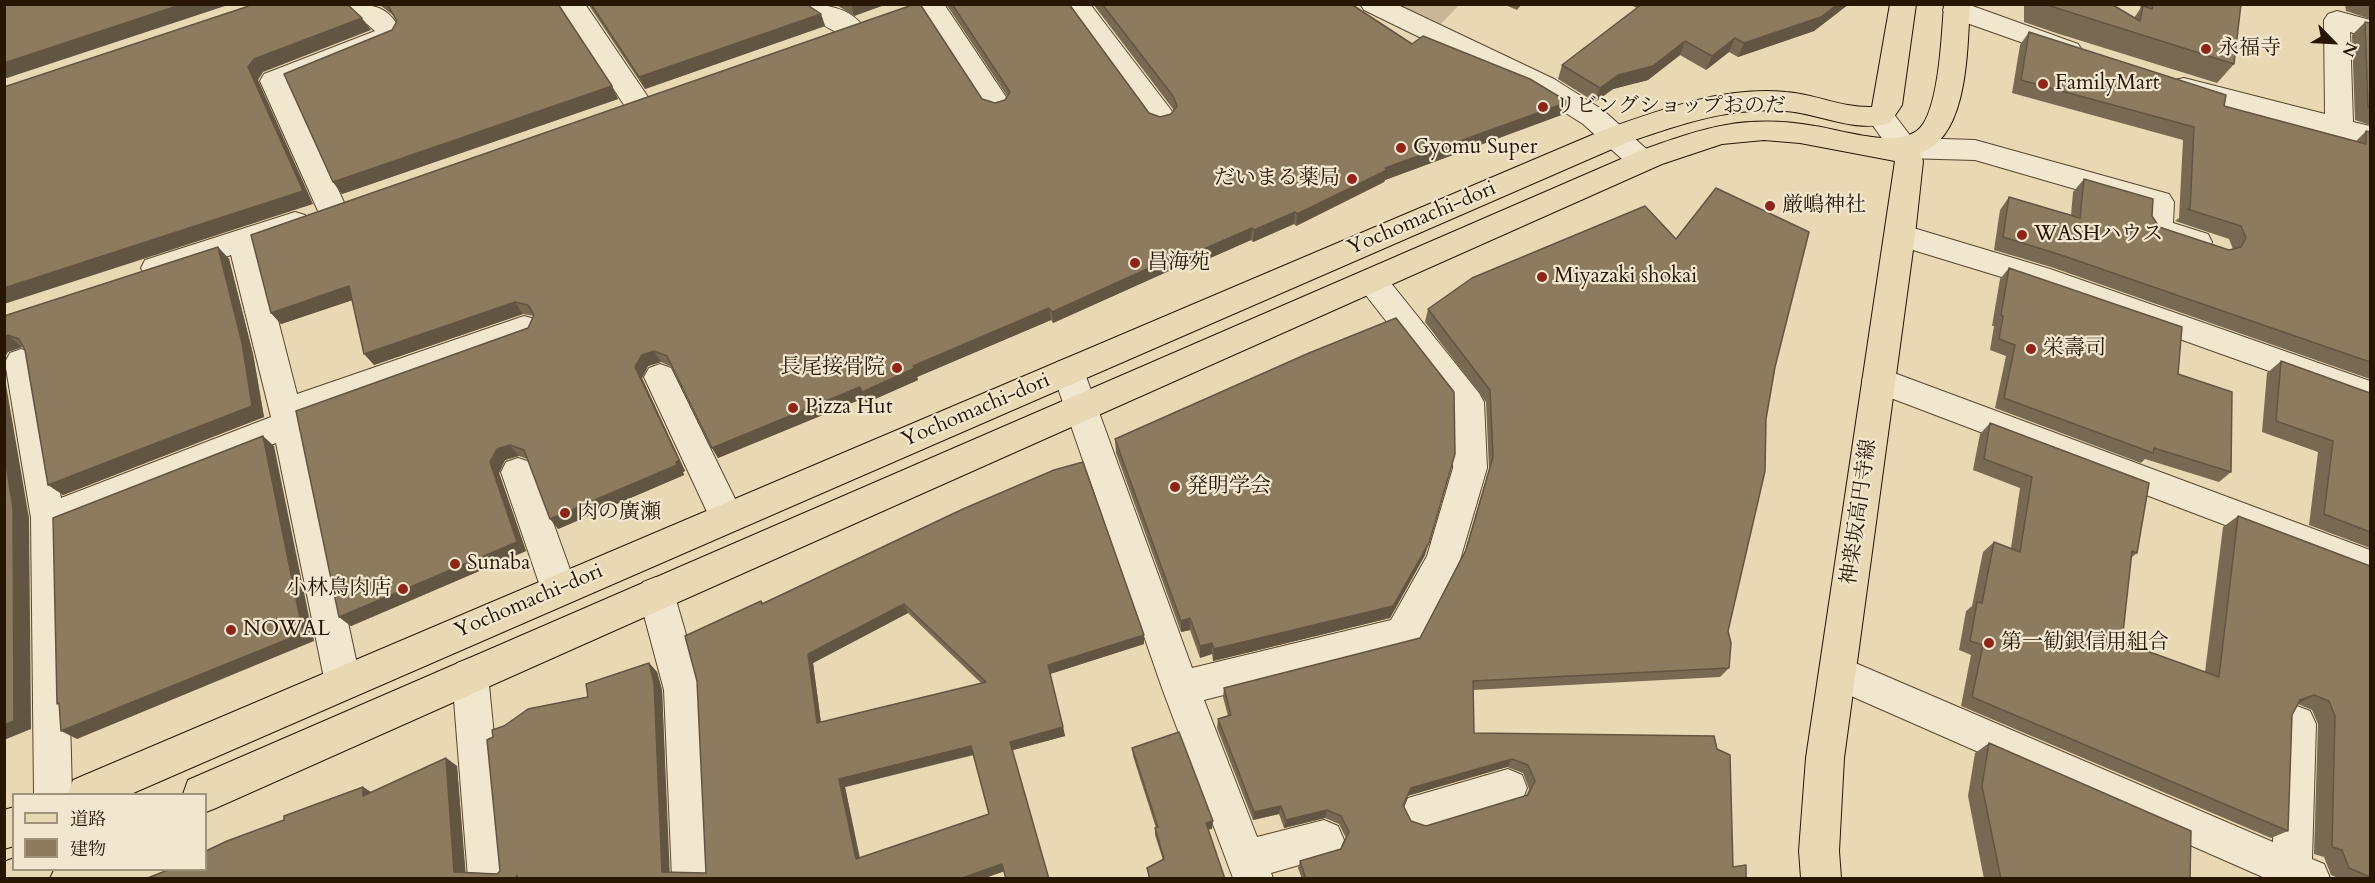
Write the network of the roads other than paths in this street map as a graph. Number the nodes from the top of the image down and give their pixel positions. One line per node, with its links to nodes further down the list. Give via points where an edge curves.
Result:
1 (357, 4): 23 (street, via 386,26 390,35 274,81 344,207)
2 (571, 4): 14 (street)
3 (811, 4): 10 (street, via 862,25)
4 (930, 4): 13 (street)
5 (1076, 4): 16 (street)
6 (1373, 4): 18 (street, via 1544,86)
7 (1903, 4): 15 (main road, via 1888,105)
8 (1957, 7): 11 (street); 20 (main road, via 1944,113 1932,134)
9 (2370, 29): 17 (street, via 2337,20)
10 (818, 41)
11 (2095, 60)
12 (2163, 80): 17 (street)
13 (996, 103)
14 (638, 104)
15 (1880, 116): 18 (main road, Yochomachi-dori, via 1758,100 1701,109); 20 (street)
16 (1161, 117)
17 (2339, 128): 19 (street)
18 (1616, 136): 21 (street); 29 (main road, Yochomachi-dori)
19 (2370, 136)
20 (1904, 148): 21 (main road, Yochomachi-dori, via 1869,147 1783,131 1746,130 1711,137); 22 (main road, 神楽坂高円寺線, via 1909,161); 24 (street, via 1975,150 2158,202 2158,229)
21 (1642, 161): 26 (main road, Yochomachi-dori)
22 (1900, 235): 31 (main road, 神楽坂高円寺線); 32 (street, via 2038,277)
23 (242, 239): 25 (street); 34 (street)
24 (2217, 249)
25 (130, 276)
26 (1372, 281): 33 (main road, Yochomachi-dori); 44 (street, via 1468,402 1470,468 1443,560 1403,634)
27 (524, 328): 34 (street)
28 (21, 362): 36 (street)
29 (1068, 371): 33 (street); 37 (main road, Yochomachi-dori)
30 (660, 377): 37 (street)
31 (1878, 380): 38 (street); 41 (main road, 神楽坂高円寺線)
32 (2370, 394)
33 (1079, 408): 40 (main road, Yochomachi-dori); 44 (street)
34 (288, 417): 36 (street); 43 (street)
35 (518, 472): 39 (street)
36 (48, 518): 47 (street)
37 (727, 518): 39 (main road, Yochomachi-dori)
38 (2370, 565)
39 (559, 589): 43 (main road, Yochomachi-dori)
40 (656, 593): 42 (main road, Yochomachi-dori); 57 (street, via 683,690)
41 (1839, 673): 54 (street); 58 (main road, 神楽坂高円寺線, via 1825,758)
42 (470, 675): 49 (main road, Yochomachi-dori); 56 (street)
43 (343, 683): 48 (main road, Yochomachi-dori)
44 (1181, 688): 52 (street)
45 (2297, 724): 54 (street)
46 (1508, 788): 50 (street)
47 (52, 793)
48 (92, 793)
49 (206, 793)
50 (1422, 812)
51 (1324, 840): 52 (street)
52 (1250, 870)
53 (31, 871): 55 (main road)
54 (2301, 874)
55 (14, 879)
56 (488, 879)
57 (692, 879)
58 (1821, 879)

